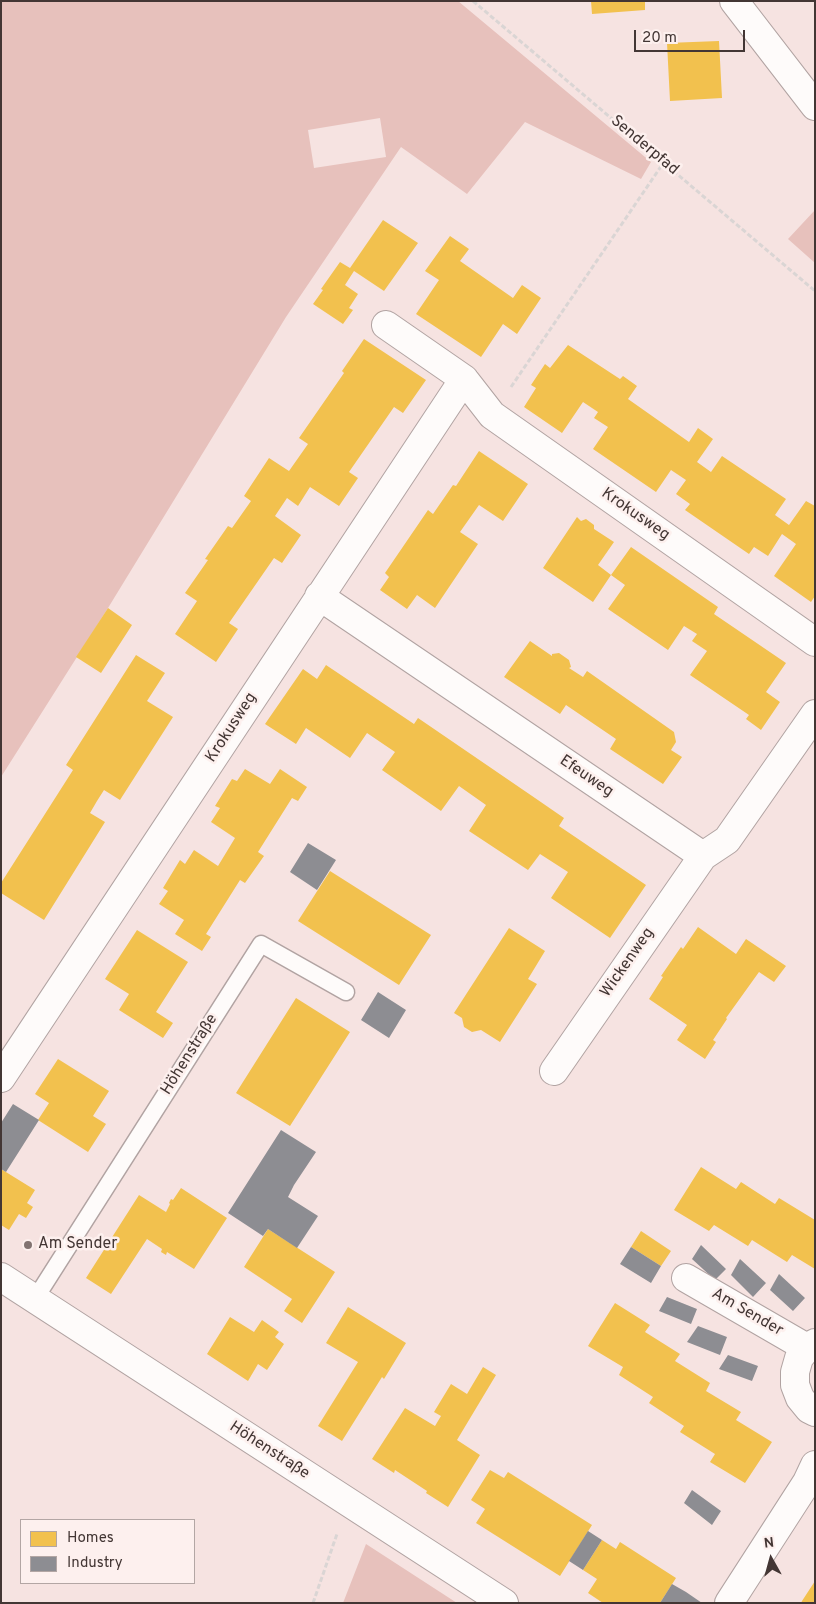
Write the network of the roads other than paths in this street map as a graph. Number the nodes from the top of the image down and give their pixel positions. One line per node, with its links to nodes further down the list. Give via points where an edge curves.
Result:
1 (734, 1): 2 (street)
2 (815, 106)
3 (386, 325): 4 (street, Krokusweg)
4 (464, 379): 5 (street, Krokusweg); 6 (street, Krokusweg, via 492,415)
5 (319, 596): 8 (street, Efeuweg); 11 (street, Krokusweg)
6 (815, 642)
7 (815, 714): 8 (street, via 727,840)
8 (703, 856): 10 (street, Wickenweg)
9 (346, 992): 14 (lane, Höhenstraße, via 261,944)
10 (554, 1071)
11 (1, 1078)
12 (1, 1278): 14 (street, Höhenstraße)
13 (686, 1278): 15 (street, Am Sender)
14 (35, 1299): 18 (street, Höhenstraße)
15 (811, 1346): 16 (street, Am Sender, via 799,1358 794,1372 800,1398)
16 (815, 1412)
17 (815, 1464): 19 (street, via 807,1482)
18 (504, 1603)
19 (729, 1603)

